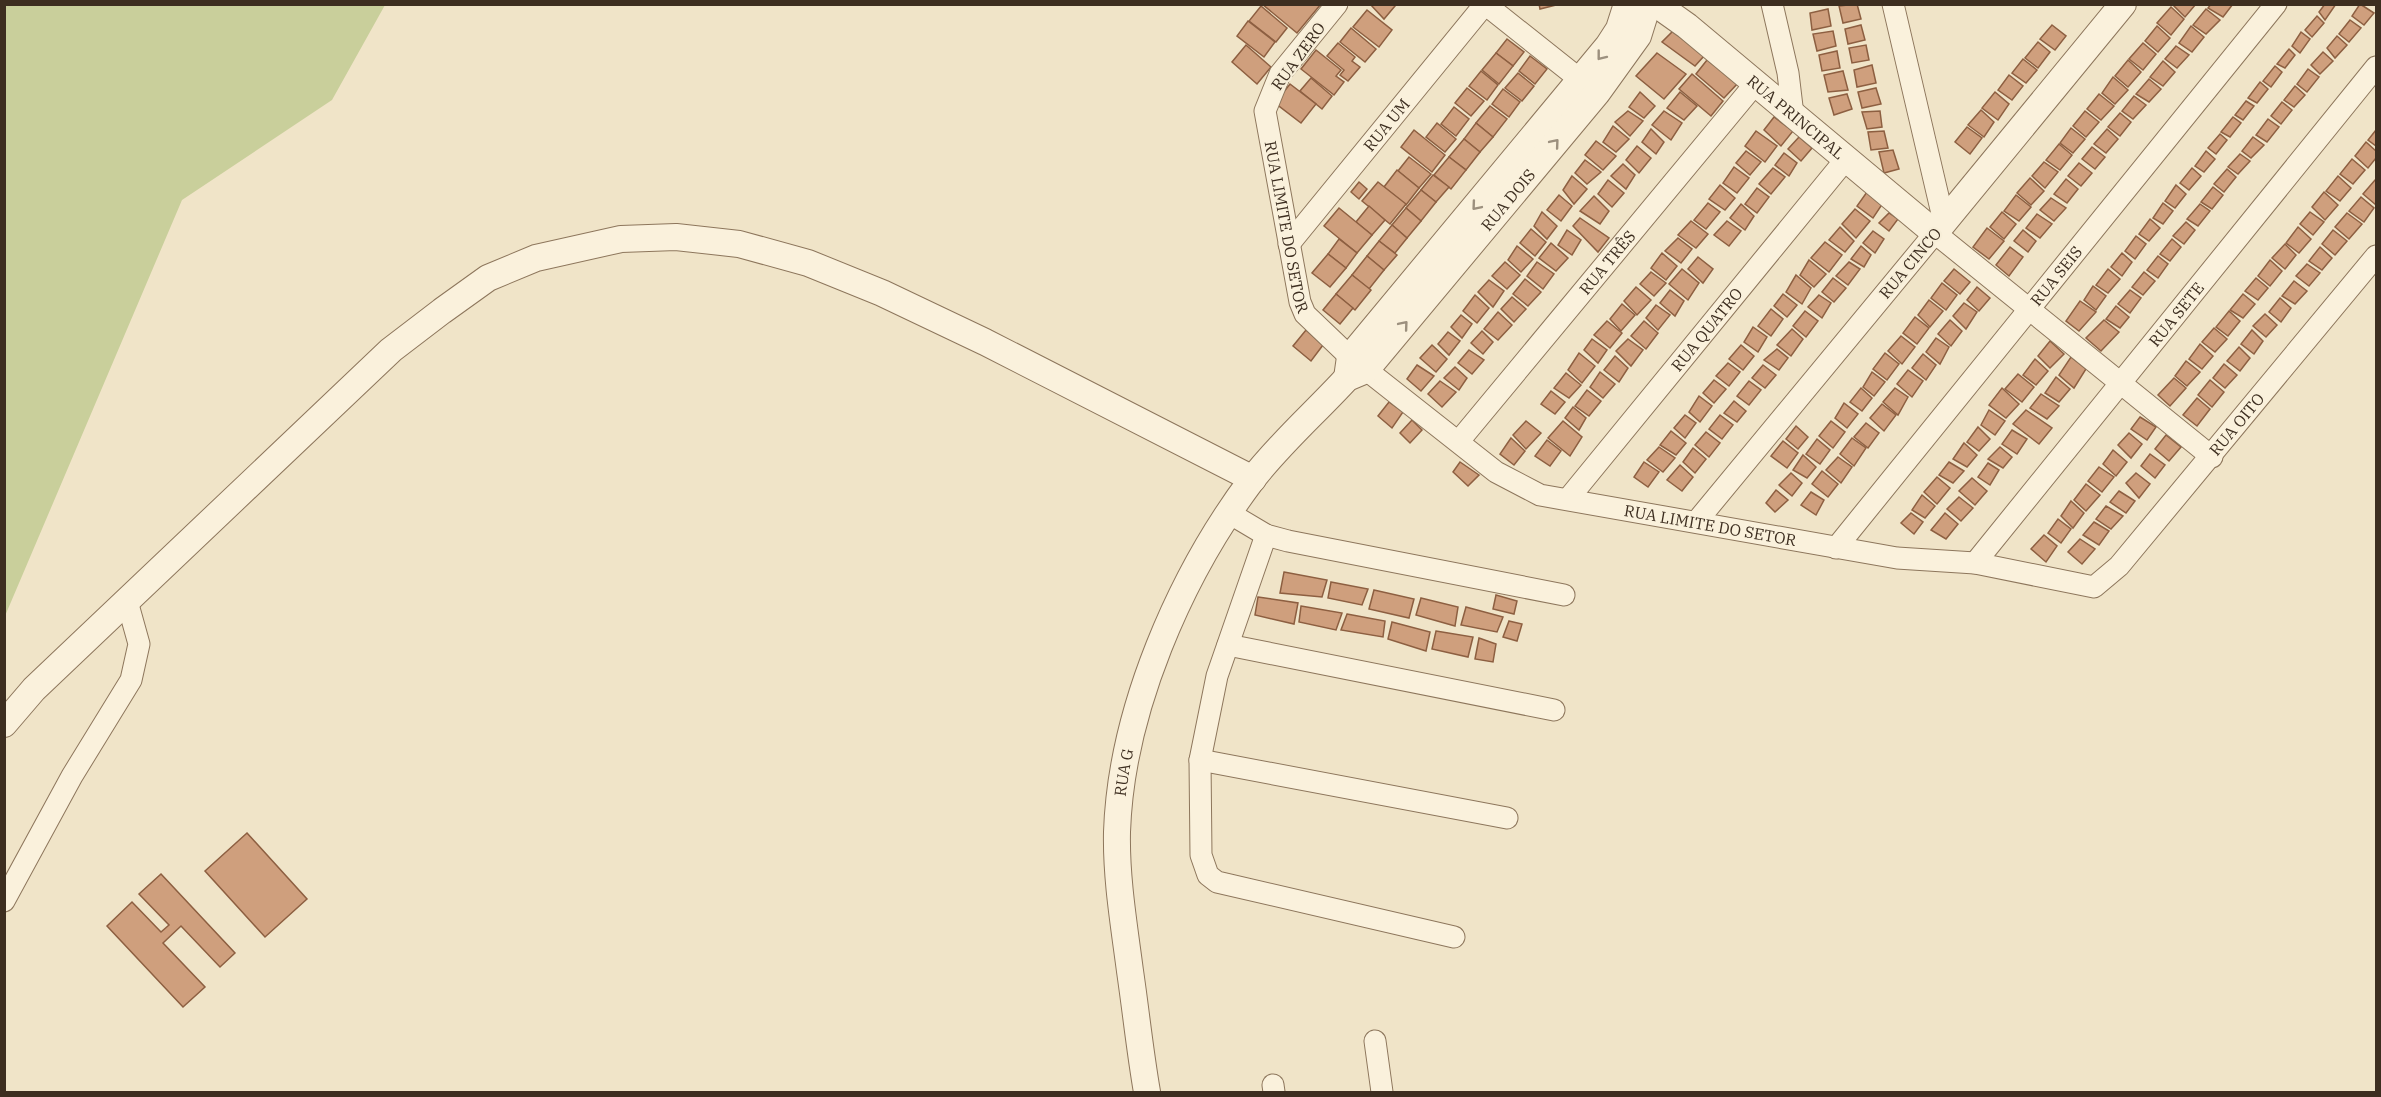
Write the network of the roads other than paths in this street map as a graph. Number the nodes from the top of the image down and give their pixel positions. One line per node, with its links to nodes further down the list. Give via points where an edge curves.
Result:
1 (1336, 4): 13 (street, RUA ZERO, via 1280,74)
2 (1485, 4): 12 (street); 17 (street, RUA UM)
3 (1627, 4): 12 (street, one-way to 12, via 1619,29)
4 (1648, 4): 12 (street, RUA DOIS, via 1638,36)
5 (1656, 4): 11 (street, RUA PRINCIPAL)
6 (1772, 4): 14 (street, via 1788,73)
7 (1893, 4): 16 (street)
8 (2123, 4): 16 (street, RUA CINCO)
9 (2276, 4): 19 (street, RUA SEIS)
10 (2376, 67): 21 (street, RUA SETE)
11 (1755, 84): 14 (street, RUA PRINCIPAL); 22 (street, RUA TRÊS)
12 (1589, 86): 20 (street, RUA DOIS)
13 (1265, 111): 17 (street, RUA LIMITE DO SETOR)
14 (1792, 115): 15 (street, RUA PRINCIPAL)
15 (1846, 159): 16 (street, RUA PRINCIPAL); 25 (street, RUA QUATRO)
16 (1939, 227): 19 (street); 27 (street, RUA CINCO)
17 (1289, 244): 20 (street, RUA LIMITE DO SETOR, via 1305,314)
18 (2376, 256): 23 (street, RUA OITO)
19 (2028, 309): 21 (street); 29 (street, RUA SEIS)
20 (1355, 369): 22 (street, RUA LIMITE DO SETOR); 24 (street, RUA DOIS)
21 (2121, 383): 23 (street); 30 (street, RUA SETE)
22 (1459, 441): 25 (street, RUA LIMITE DO SETOR, via 1517,485 1540,495)
23 (2212, 457): 31 (street, RUA OITO, via 2119,566)
24 (1253, 479): 26 (street, RUA G); 33 (street, via 985,342 808,263 728,243 676,237 621,239 536,258 488,278 442,310 391,350)
25 (1568, 499): 27 (street, RUA LIMITE DO SETOR)
26 (1229, 513): 28 (street); 42 (street, RUA G, via 1179,601 1146,678 1122,789 1117,832 1122,907)
27 (1696, 521): 29 (street, RUA LIMITE DO SETOR)
28 (1266, 535): 32 (street); 34 (street)
29 (1836, 548): 30 (street, RUA LIMITE DO SETOR, via 1897,558)
30 (1975, 563): 31 (street, RUA LIMITE DO SETOR)
31 (2094, 587)
32 (1564, 595)
33 (126, 601): 36 (street, via 34,689); 39 (street, via 139,644 131,680 72,776)
34 (1228, 645): 35 (street); 37 (street, via 1217,676)
35 (1554, 710)
36 (4, 724)
37 (1200, 760): 38 (street); 40 (street, via 1201,855 1208,875 1216,882)
38 (1507, 818)
39 (4, 901)
40 (1454, 937)
41 (1374, 1041): 43 (street)
42 (1147, 1092)
43 (1382, 1092)

